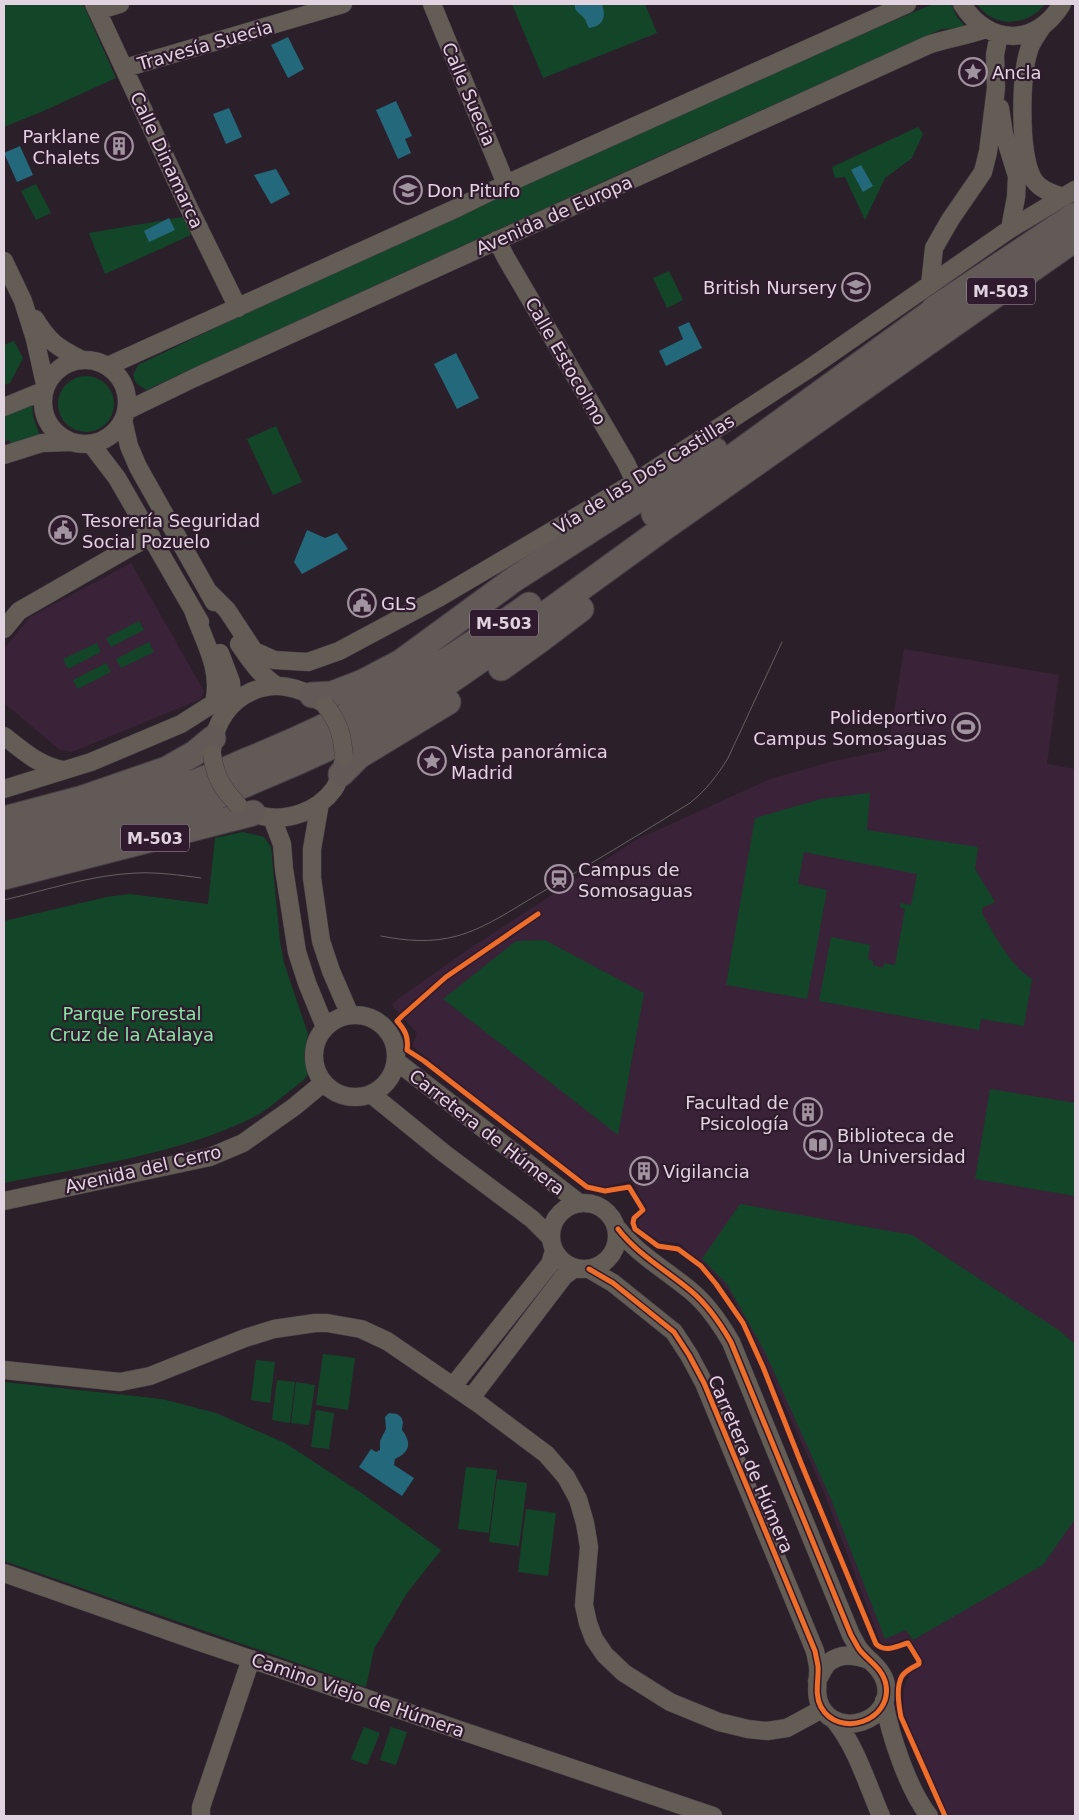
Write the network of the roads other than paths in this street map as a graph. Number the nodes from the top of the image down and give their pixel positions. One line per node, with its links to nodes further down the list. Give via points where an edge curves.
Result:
1 (120, 4): 7 (street)
2 (343, 4): 10 (street, Travesía Suecia)
3 (432, 4): 12 (street, Calle Suecia)
4 (907, 4): 12 (street)
5 (962, 4): 9 (street, via 972,18)
6 (1062, 4): 8 (street)
7 (96, 7): 10 (street, Calle Dinamarca)
8 (1042, 27): 9 (street, Avenida de Europa, via 1014,36); 13 (street, via 1030,46 1023,88 1023,136 1032,177 1041,187)
9 (992, 32): 11 (street); 16 (street, Avenida de Europa, via 951,37 928,45)
10 (125, 68): 20 (street, Calle Dinamarca)
11 (996, 88): 14 (street, via 1004,134 1017,176); 18 (street, via 983,172 934,248)
12 (506, 184): 20 (street)
13 (1072, 201): 14 (street, Vía de las Dos Castillas); 18 (highway, M-503)
14 (1010, 229): 18 (street, Vía de las Dos Castillas)
15 (1075, 239): 21 (highway, M-503)
16 (497, 240): 26 (street, Avenida de Europa, via 160,393); 30 (street, Calle Estocolmo)
17 (4, 261): 19 (street)
18 (938, 293): 30 (street, Vía de las Dos Castillas, via 810,368); 36 (highway, M-503, via 513,580 401,662); 46 (highway, M-503, via 503,623 432,669 288,744 193,783)
19 (23, 301): 22 (street, via 45,336 58,348); 24 (street, via 35,339)
20 (238, 308): 23 (street)
21 (926, 343): 40 (highway, M-503, via 540,640 468,690); 47 (highway, M-503, via 515,636 443,686 372,728 204,802)
22 (80, 359): 23 (street); 24 (street, via 54,372)
23 (108, 366): 26 (street, via 124,386 127,398)
24 (44, 388): 25 (street); 27 (street, via 44,415 58,436)
25 (4, 407)
26 (125, 416): 28 (street, via 116,432); 32 (street, via 129,446 138,467)
27 (70, 442): 28 (street); 29 (street, via 42,443)
28 (91, 444): 31 (street, via 117,478)
29 (4, 455)
30 (635, 482): 32 (street, Vía de las Dos Castillas, via 440,597 339,651 308,662 274,660 254,651 227,610)
31 (151, 536): 33 (street); 34 (street, via 19,611)
32 (209, 592): 35 (street, via 228,629 252,664)
33 (194, 613): 37 (street, via 219,651 231,682); 41 (street, via 216,671 214,703 181,724 91,762)
34 (4, 629)
35 (277, 686): 36 (street, via 294,688); 37 (street, via 260,688)
36 (319, 700): 40 (street, bridge, via 332,714 342,734)
37 (232, 704): 39 (street, via 220,720)
38 (4, 736): 41 (street, via 41,763)
39 (212, 746): 44 (street, bridge, via 214,769 223,789); 45 (highway, via 168,768 83,798)
40 (342, 765): 43 (street, via 334,789)
41 (63, 770): 42 (street)
42 (4, 789)
43 (320, 804): 44 (street, via 285,818); 49 (street, via 312,849 312,878 321,942)
44 (254, 812): 48 (highway, M-503); 50 (street, via 282,844 297,952)
45 (4, 819)
46 (4, 840)
47 (4, 859)
48 (4, 877)
49 (350, 1016): 50 (street, via 336,1019); 51 (street, via 370,1018 383,1027 394,1045)
50 (325, 1028): 52 (street, via 314,1049 317,1073)
51 (396, 1061): 53 (street, via 392,1075); 55 (street, Carretera de Húmera)
52 (323, 1083): 53 (street, via 345,1096 354,1098); 54 (street, Avenida del Cerro, via 242,1142 210,1157)
53 (371, 1094): 57 (street, via 532,1219)
54 (4, 1201)
55 (578, 1202): 56 (street, via 594,1203 606,1210); 57 (street, via 566,1207 553,1221)
56 (618, 1229): 58 (street, via 617,1244 609,1259 598,1267); 64 (street, Carretera de Húmera, via 636,1250 692,1292 716,1317 731,1342 851,1635)
57 (552, 1244): 58 (street, via 563,1262); 60 (street, via 550,1264)
58 (582, 1269): 61 (street, via 564,1276); 65 (street, Carretera de Húmera, via 613,1283 674,1332 689,1355 704,1383 814,1651 818,1665)
59 (4, 1370): 60 (street, via 120,1382 150,1376 274,1329 327,1323 361,1330 387,1341)
60 (453, 1386): 61 (street)
61 (471, 1398): 67 (street, via 546,1454 566,1477 578,1499 589,1547 584,1605 588,1623 605,1655 624,1673 670,1702 719,1722 748,1729 788,1728)
62 (4, 1573): 63 (street, Camino Viejo de Húmera)
63 (251, 1659): 68 (street, via 201,1807); 69 (street, Camino Viejo de Húmera)
64 (871, 1661): 65 (street, via 859,1656 844,1656 828,1664); 66 (street, via 881,1672 886,1686)
65 (817, 1681): 67 (street, via 817,1698)
66 (884, 1701): 67 (street, via 877,1714 864,1722 849,1725); 71 (street, via 907,1774)
67 (828, 1715): 70 (street, via 846,1734)
68 (201, 1816)
69 (713, 1816)
70 (881, 1816)
71 (929, 1816)

